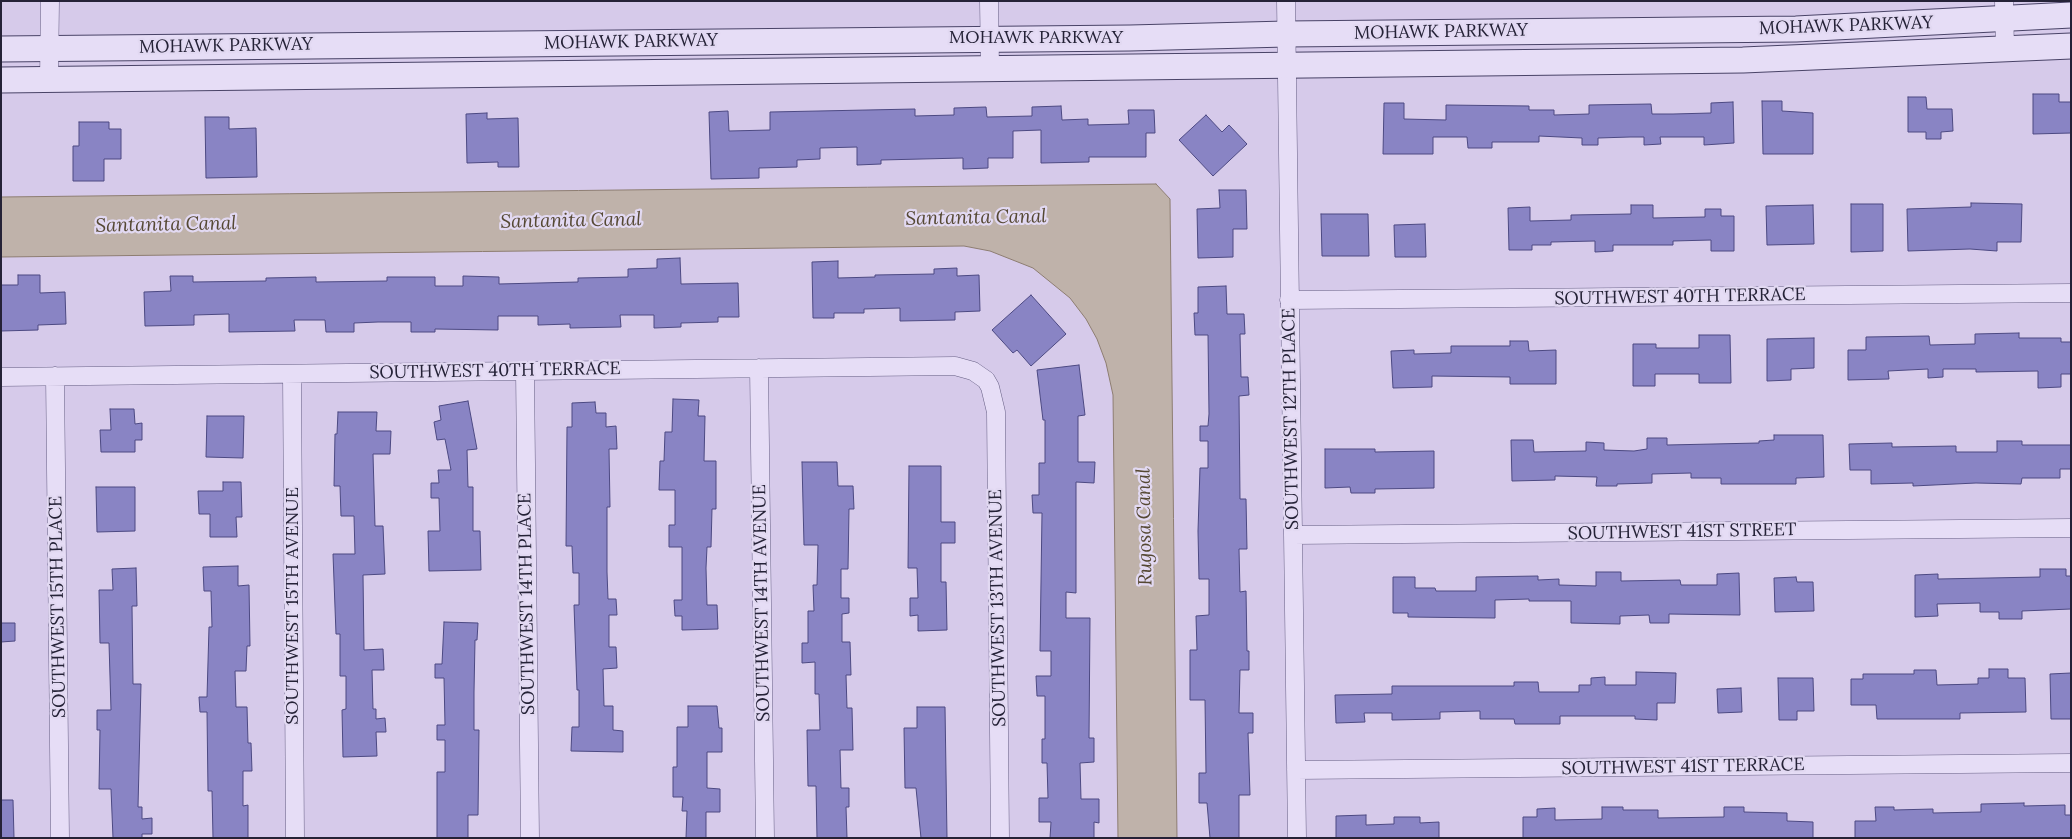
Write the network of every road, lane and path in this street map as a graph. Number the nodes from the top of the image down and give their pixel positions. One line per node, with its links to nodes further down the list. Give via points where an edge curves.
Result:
1 (50, 1): 9 (street)
2 (989, 1): 7 (street)
3 (1286, 1): 6 (street, SOUTHWEST 12TH PLACE)
4 (2004, 10): 5 (street, MOHAWK PARKWAY); 6 (street, MOHAWK PARKWAY, via 1796,29); 11 (street)
5 (2071, 15)
6 (1286, 34): 7 (street, MOHAWK PARKWAY); 12 (street, SOUTHWEST 12TH PLACE)
7 (990, 38): 9 (street, MOHAWK PARKWAY); 13 (street)
8 (2071, 46): 11 (street, MOHAWK PARKWAY)
9 (49, 48): 10 (street, MOHAWK PARKWAY); 14 (street)
10 (1, 49)
11 (2005, 49): 12 (street, MOHAWK PARKWAY, via 1743,60)
12 (1286, 65): 13 (street, MOHAWK PARKWAY); 17 (street, SOUTHWEST 12TH PLACE)
13 (990, 68): 14 (street, MOHAWK PARKWAY)
14 (49, 79): 15 (street, MOHAWK PARKWAY)
15 (1, 80)
16 (2071, 293): 17 (street, SOUTHWEST 40TH TERRACE)
17 (1289, 300): 25 (street, SOUTHWEST 12TH PLACE)
18 (759, 368): 19 (street, SOUTHWEST 40TH TERRACE); 23 (street, SOUTHWEST 40TH TERRACE, via 955,366 972,370); 31 (street, SOUTHWEST 14TH AVENUE)
19 (525, 371): 20 (street, SOUTHWEST 40TH TERRACE); 30 (street, SOUTHWEST 14TH PLACE)
20 (292, 374): 21 (street, SOUTHWEST 40TH TERRACE); 29 (street, SOUTHWEST 15TH AVENUE)
21 (55, 376): 22 (street, SOUTHWEST 40TH TERRACE); 28 (street, SOUTHWEST 15TH PLACE)
22 (1, 377)
23 (986, 380): 32 (street, SOUTHWEST 13TH AVENUE, via 996,412)
24 (2071, 528): 25 (street, SOUTHWEST 41ST STREET)
25 (1293, 535): 27 (street, SOUTHWEST 12TH PLACE)
26 (2071, 763): 27 (street, SOUTHWEST 41ST TERRACE)
27 (1296, 770): 33 (street, SOUTHWEST 12TH PLACE)
28 (60, 838)
29 (295, 838)
30 (530, 838)
31 (765, 838)
32 (1000, 838)
33 (1297, 838)

